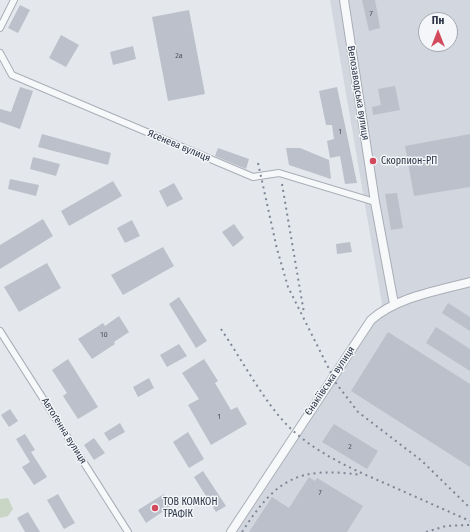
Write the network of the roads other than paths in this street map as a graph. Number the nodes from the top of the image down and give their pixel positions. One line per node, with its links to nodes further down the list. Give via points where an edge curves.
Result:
1 (14, 0): 3 (street)
2 (344, 0): 5 (street, Велозаводська вулиця)
3 (0, 28)
4 (0, 53): 5 (street, Ясенева вулиця, via 12,75 253,177 279,173)
5 (375, 202): 7 (street, Велозаводська вулиця)
6 (470, 282): 7 (street, Єнакіївська вулиця)
7 (394, 304): 10 (street, Єнакіївська вулиця, via 371,320)
8 (0, 331): 9 (street, Автоґенна вулиця)
9 (128, 532)
10 (231, 532)

